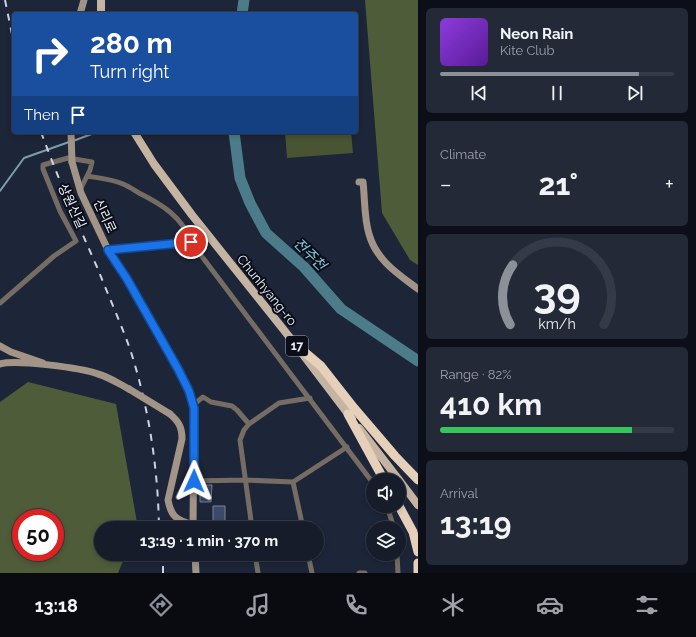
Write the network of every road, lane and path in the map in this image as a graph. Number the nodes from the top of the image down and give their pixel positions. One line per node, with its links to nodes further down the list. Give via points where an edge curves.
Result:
1 (84, 0): 3 (main road)
2 (101, 0): 4 (main road)
3 (81, 12)
4 (101, 12)
5 (71, 134): 9 (main road, 신리로, bridge, via 72,162)
6 (135, 134): 14 (main road, Chunhyang-ro / 17, via 192,216)
7 (86, 176): 9 (street, 상원신길); 10 (street, via 122,184 154,199 176,216 188,232); 13 (street, 상원신길, via 92,162 68,158 43,165 60,211 76,241 54,256)
8 (359, 182): 12 (main road, via 363,182 367,225 372,242 389,266)
9 (80, 190): 11 (main road, 신리로)
10 (191, 242): 11 (street); 18 (street)
11 (108, 250): 19 (main road, 신리로, via 178,369)
12 (418, 289)
13 (0, 303)
14 (295, 344): 20 (main road, Chunhyang-ro / 17); 27 (highway, via 321,366 364,420)
15 (0, 346): 17 (main road)
16 (0, 364): 17 (main road, via 15,362)
17 (52, 366): 33 (main road, bridge, via 98,374 129,389 170,414 179,423 182,439 168,500 173,516)
18 (310, 398): 21 (street, via 279,403); 22 (street)
19 (193, 405): 21 (street, via 203,396 211,402 232,406); 28 (main road, 신리로)
20 (348, 414): 24 (highway); 25 (main road, Chunhyang-ro / 17)
21 (249, 424): 26 (street, via 240,440)
22 (347, 447): 23 (street); 29 (street)
23 (366, 473)
24 (380, 473)
25 (394, 473)
26 (245, 480): 28 (street); 29 (street); 35 (street)
27 (418, 480)
28 (194, 481): 34 (main road, 신리로)
29 (293, 482): 36 (street)
30 (406, 489): 31 (main road, Chunhyang-ro / 17)
31 (418, 505)
32 (402, 513): 37 (highway, via 413,532)
33 (182, 521)
34 (193, 521)
35 (251, 521)
36 (301, 521)
37 (418, 552)
38 (195, 561): 43 (main road)
39 (256, 561): 44 (street)
40 (309, 561): 45 (street)
41 (397, 561): 48 (street)
42 (418, 563): 49 (highway)
43 (196, 573)
44 (258, 573)
45 (312, 573)
46 (360, 573): 47 (street)
47 (365, 573)
48 (398, 573)
49 (418, 573)

